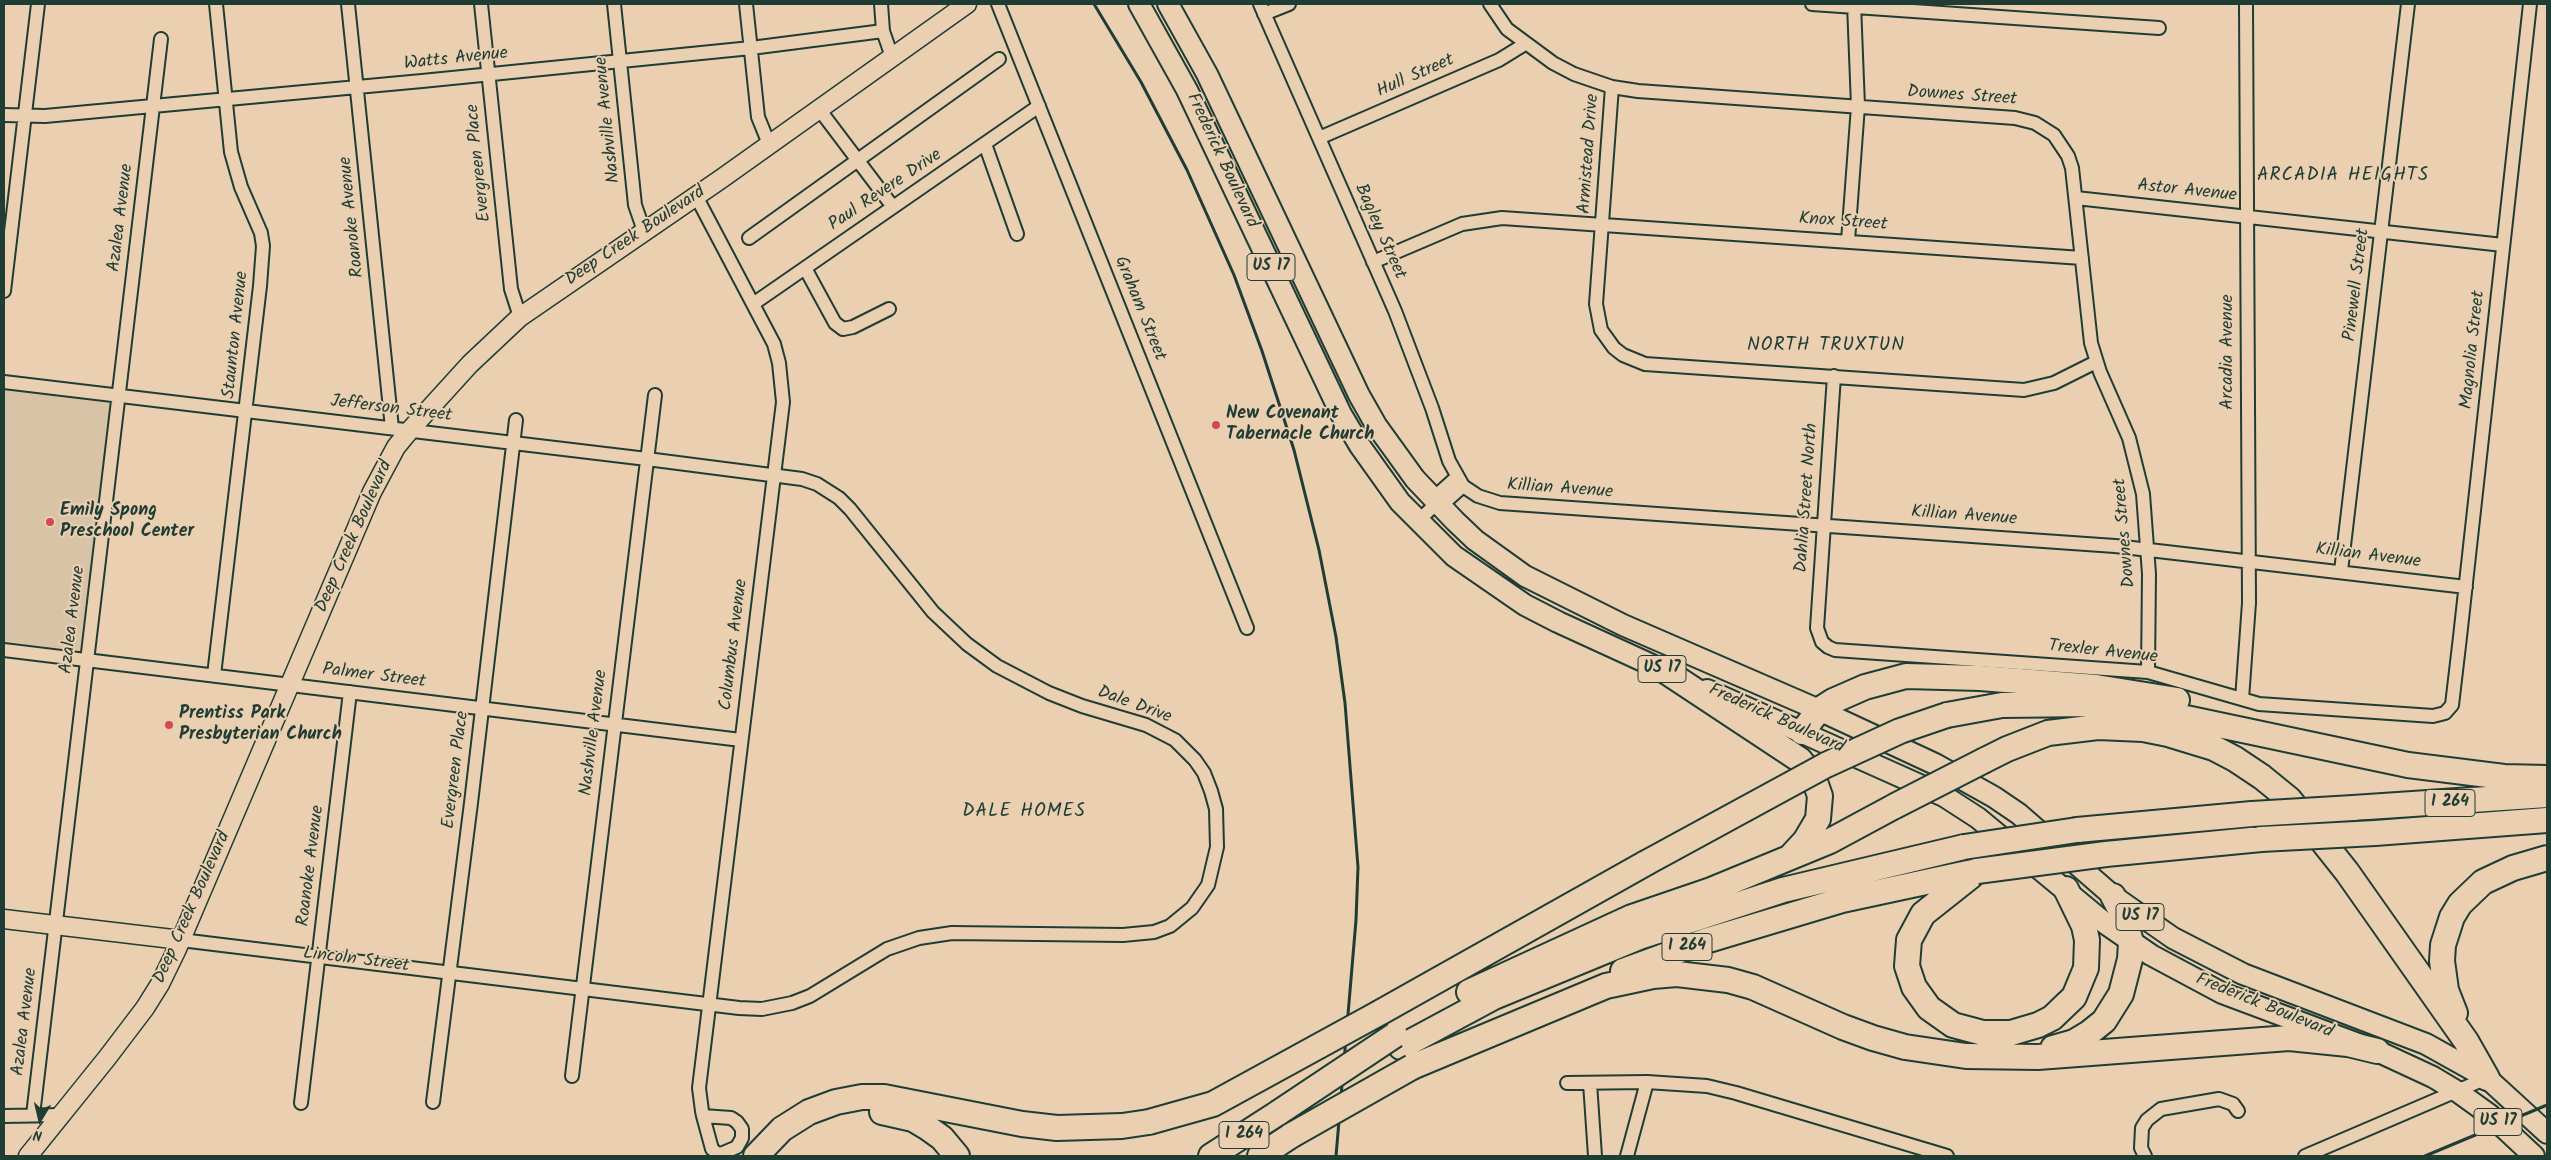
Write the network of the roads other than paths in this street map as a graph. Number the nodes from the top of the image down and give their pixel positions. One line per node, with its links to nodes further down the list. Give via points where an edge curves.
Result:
1 (38, 4): 37 (street)
2 (216, 4): 31 (street, Staunton Avenue)
3 (348, 4): 29 (street, Roanoke Avenue)
4 (481, 4): 28 (street, Evergreen Place)
5 (614, 4): 27 (street, Nashville Avenue)
6 (746, 4): 24 (street)
7 (881, 4): 21 (street)
8 (967, 4): 25 (street, Deep Creek Boulevard)
9 (998, 4): 33 (street, Graham Street)
10 (1139, 4): 74 (main road, Frederick Boulevard / US 17, via 1187,90 1341,414 1384,482)
11 (1168, 4): 73 (main road, Frederick Boulevard / US 17, via 1207,74 1359,395 1392,450)
12 (1289, 4): 19 (street)
13 (1490, 4): 23 (street, Downes Street, via 1507,28)
14 (1812, 4): 18 (street)
15 (2246, 4): 45 (street, Arcadia Avenue)
16 (2408, 4): 47 (street, Pinewell Street)
17 (2530, 4): 52 (street, Magnolia Street)
18 (1854, 5): 20 (street); 34 (street)
19 (1262, 9): 38 (street, Bagley Street)
20 (2159, 28)
21 (883, 31): 24 (street, Watts Avenue); 25 (street)
22 (161, 39): 32 (street, Azalea Avenue)
23 (1525, 44): 30 (street, Downes Street, via 1574,74); 38 (street, Hull Street, via 1499,60)
24 (750, 48): 27 (street, Watts Avenue); 39 (street, via 758,117)
25 (892, 57): 35 (street, Deep Creek Boulevard)
26 (999, 59): 41 (street)
27 (620, 61): 28 (street, Watts Avenue); 48 (street, Nashville Avenue, via 635,204)
28 (487, 74): 29 (street, Watts Avenue); 59 (street, Evergreen Place, via 511,288)
29 (357, 86): 31 (street, Watts Avenue); 67 (street, Roanoke Avenue)
30 (1612, 87): 34 (street, Downes Street); 46 (street, Armistead Drive)
31 (226, 99): 32 (street, Watts Avenue); 65 (street, Staunton Avenue, via 236,172 257,221 263,246)
32 (153, 106): 37 (street, Watts Avenue); 64 (street, Azalea Avenue)
33 (1039, 106): 40 (street, Paul Revere Drive); 81 (street, Graham Street)
34 (1858, 106): 43 (street, Downes Street, via 2015,118 2035,123 2054,135 2068,156); 51 (street)
35 (819, 109): 39 (street, Deep Creek Boulevard); 41 (street)
36 (4, 115): 37 (street, Watts Avenue)
37 (24, 116): 56 (street)
38 (1318, 138): 54 (street, Bagley Street)
39 (769, 144): 42 (street, Deep Creek Boulevard)
40 (985, 144): 44 (street, Paul Revere Drive); 49 (street)
41 (858, 160): 44 (street); 50 (street)
42 (696, 196): 48 (street, Deep Creek Boulevard); 57 (street, Columbus Avenue)
43 (2076, 198): 45 (street, Astor Avenue); 53 (street, Downes Street)
44 (893, 207): 55 (street, Paul Revere Drive)
45 (2246, 215): 47 (street, Astor Avenue); 77 (street, Arcadia Avenue)
46 (1602, 225): 51 (street, Knox Street); 54 (street, Armistead Drive, via 1502,218 1480,220 1445,231); 61 (street, Armistead Drive, via 1597,316 1607,340 1623,355 1646,364)
47 (2382, 230): 52 (street, Astor Avenue); 78 (street, Pinewell Street)
48 (644, 231): 59 (street, Deep Creek Boulevard)
49 (1017, 234)
50 (749, 238)
51 (1848, 241): 53 (street, Knox Street)
52 (2503, 245): 79 (street, Magnolia Street)
53 (2082, 258): 60 (street, Downes Street, via 2088,322)
54 (1373, 262): 72 (street, Bagley Street, via 1412,354 1449,462)
55 (805, 268): 57 (street, Paul Revere Drive); 58 (street, via 834,323 843,329)
56 (4, 291)
57 (753, 304): 71 (street, Columbus Avenue, via 774,344 782,383 783,402)
58 (889, 309)
59 (520, 317): 68 (street, Deep Creek Boulevard, via 470,364)
60 (2096, 362): 61 (street, Armistead Drive, via 2054,384 2024,390); 76 (street, Downes Street, via 2122,420 2137,466)
61 (1834, 376): 75 (street, Dahlia Street North)
62 (4, 382): 64 (street, Jefferson Street)
63 (654, 395): 70 (street, Nashville Avenue)
64 (119, 396): 65 (street, Jefferson Street); 83 (street, Azalea Avenue)
65 (246, 411): 67 (street, Jefferson Street); 86 (street, Staunton Avenue)
66 (516, 420): 69 (street, Evergreen Place)
67 (392, 428): 68 (street, Jefferson Street)
68 (410, 430): 69 (street, Jefferson Street); 87 (street, Deep Creek Boulevard, via 396,448 372,492)
69 (513, 442): 70 (street, Jefferson Street); 91 (street, Evergreen Place)
70 (647, 459): 71 (street, Jefferson Street); 93 (street, Nashville Avenue)
71 (773, 475): 95 (street, Columbus Avenue); 112 (street, Dale Drive, via 802,479 839,498 933,612 967,644 997,666 1049,693 1146,725 1174,740 1195,760 1211,791 1217,847 1208,884 1200,900 1182,918 1154,932 932,935 887,949 810,996 792,1003 762,1009)
72 (1460, 481): 73 (street, via 1444,503); 75 (street, Killian Avenue, via 1478,496 1500,503)
73 (1436, 503): 74 (street); 92 (main road, Frederick Boulevard / US 17, via 1475,540 1535,581 1622,625)
74 (1418, 522): 84 (main road, Frederick Boulevard / US 17, via 1454,556 1525,605)
75 (1824, 525): 76 (street, Killian Avenue); 80 (street, Dahlia Street North)
76 (2148, 549): 77 (street, Killian Avenue); 85 (street, Downes Street)
77 (2249, 561): 78 (street, Killian Avenue); 89 (street, Arcadia Avenue, via 2248,640)
78 (2342, 571): 79 (street, Killian Avenue)
79 (2466, 587): 90 (street, Magnolia Street)
80 (1817, 622): 85 (street, Trexler Avenue, via 1822,642 1835,650)
81 (1247, 628)
82 (4, 650): 83 (street, Palmer Street)
83 (87, 660): 86 (street, Palmer Street); 106 (street, Azalea Avenue)
84 (1664, 670): 94 (main road, Frederick Boulevard / US 17); 100 (highway, via 1800,760 1814,776 1820,796 1818,819 1805,841)
85 (2148, 672): 89 (street, Trexler Avenue)
86 (214, 675): 87 (street, Palmer Street)
87 (290, 684): 88 (street, Palmer Street); 107 (street, Deep Creek Boulevard)
88 (350, 692): 91 (street, Palmer Street); 109 (street, Roanoke Avenue)
89 (2242, 699): 90 (street, Trexler Avenue, via 2258,704 2433,716 2445,713)
90 (2452, 701)
91 (483, 708): 93 (street, Palmer Street); 110 (street, Evergreen Place)
92 (1820, 710): 94 (highway); 96 (highway, via 1849,693 1884,680 1906,676 1980,678 2131,691 2196,704); 104 (main road, Frederick Boulevard / US 17, via 1935,764 1994,797 2019,814)
93 (614, 724): 95 (street, Palmer Street); 111 (street, Nashville Avenue)
94 (1802, 732): 103 (main road, Frederick Boulevard / US 17, via 1944,796 1978,818)
95 (741, 740): 112 (street, Columbus Avenue)
96 (2328, 749): 97 (highway, via 2456,772); 133 (highway, bridge, via 2167,714 2090,704 2002,705 1947,715 1900,731 1826,765 1213,1104 1149,1122 1057,1128 884,1097 862,1097 808,1112 782,1129)
97 (2547, 778)
98 (2547, 795): 113 (highway, I 264, bridge, via 2252,814 2077,830 1964,848 1783,890 1642,936)
99 (2547, 820): 102 (highway, I 264, bridge, via 2260,839)
100 (1788, 858): 113 (highway, via 1711,890 1632,917 1541,958 1465,994); 114 (highway, bridge, via 1830,841 2006,748 2048,733 2098,727 2168,734 2214,748 2235,759 2289,799 2347,872)
101 (2547, 858): 114 (highway, via 2513,868 2483,882 2452,917 2443,944 2443,974)
102 (1977, 871): 103 (highway, via 1922,914 1909,940 1907,966 1914,987 1929,1008 1953,1025 1983,1033 2011,1033 2038,1025 2052,1018 2074,997 2086,968 2087,940 2084,926); 117 (highway, I 264, via 1842,900 1705,941 1573,990)
103 (2066, 889): 108 (main road, Frederick Boulevard / US 17)
104 (2112, 896): 108 (highway, via 2124,917); 119 (main road, Frederick Boulevard / US 17, via 2151,925 2212,959 2243,974 2408,1036)
105 (4, 919): 106 (street, Lincoln Street)
106 (55, 925): 107 (street, Lincoln Street); 127 (street, Azalea Avenue)
107 (181, 940): 109 (street, Lincoln Street); 128 (street, Deep Creek Boulevard, via 145,1008)
108 (2131, 942): 115 (main road, Frederick Boulevard / US 17, via 2222,993); 116 (highway, via 2126,980 2104,1021 2074,1042)
109 (319, 957): 110 (street, Lincoln Street); 125 (street, Roanoke Avenue)
110 (450, 972): 111 (street, Lincoln Street); 124 (street, Evergreen Place)
111 (581, 988): 112 (street, Lincoln Street); 118 (street, Nashville Avenue)
112 (709, 1004): 130 (street, Columbus Avenue, via 699,1088)
113 (1398, 1041): 136 (highway, I 264, bridge)
114 (2466, 1041): 119 (highway)
115 (2377, 1051): 116 (highway, via 2318,1040 2265,1039); 123 (main road, Frederick Boulevard / US 17)
116 (2008, 1057): 117 (highway, via 1966,1056 1905,1047 1843,1027 1754,987 1728,980 1677,974 1606,986)
117 (1412, 1067): 137 (highway, I 264, bridge)
118 (572, 1076)
119 (2487, 1078): 123 (street); 131 (main road, Frederick Boulevard / US 17)
120 (1648, 1082): 122 (street); 139 (street); 140 (street, via 1707,1086 1736,1092)
121 (1567, 1083): 122 (street)
122 (1590, 1083): 138 (street)
123 (2458, 1092): 142 (street); 143 (main road, Frederick Boulevard / US 17, via 2490,1115)
124 (433, 1102)
125 (301, 1103)
126 (2238, 1112): 141 (street, via 2233,1104 2219,1099 2161,1109 2153,1113 2142,1128)
127 (33, 1115): 128 (street); 129 (street)
128 (62, 1115): 132 (street, Deep Creek Boulevard)
129 (4, 1116)
130 (703, 1116)
131 (2547, 1133)
132 (28, 1156)
133 (756, 1156)
134 (771, 1156): 135 (highway, via 805,1127 840,1114 876,1111 913,1119 942,1138)
135 (958, 1156)
136 (1211, 1156)
137 (1261, 1156)
138 (1594, 1156)
139 (1627, 1156)
140 (1947, 1156)
141 (2144, 1156)
142 (2305, 1156)
143 (2534, 1156)

